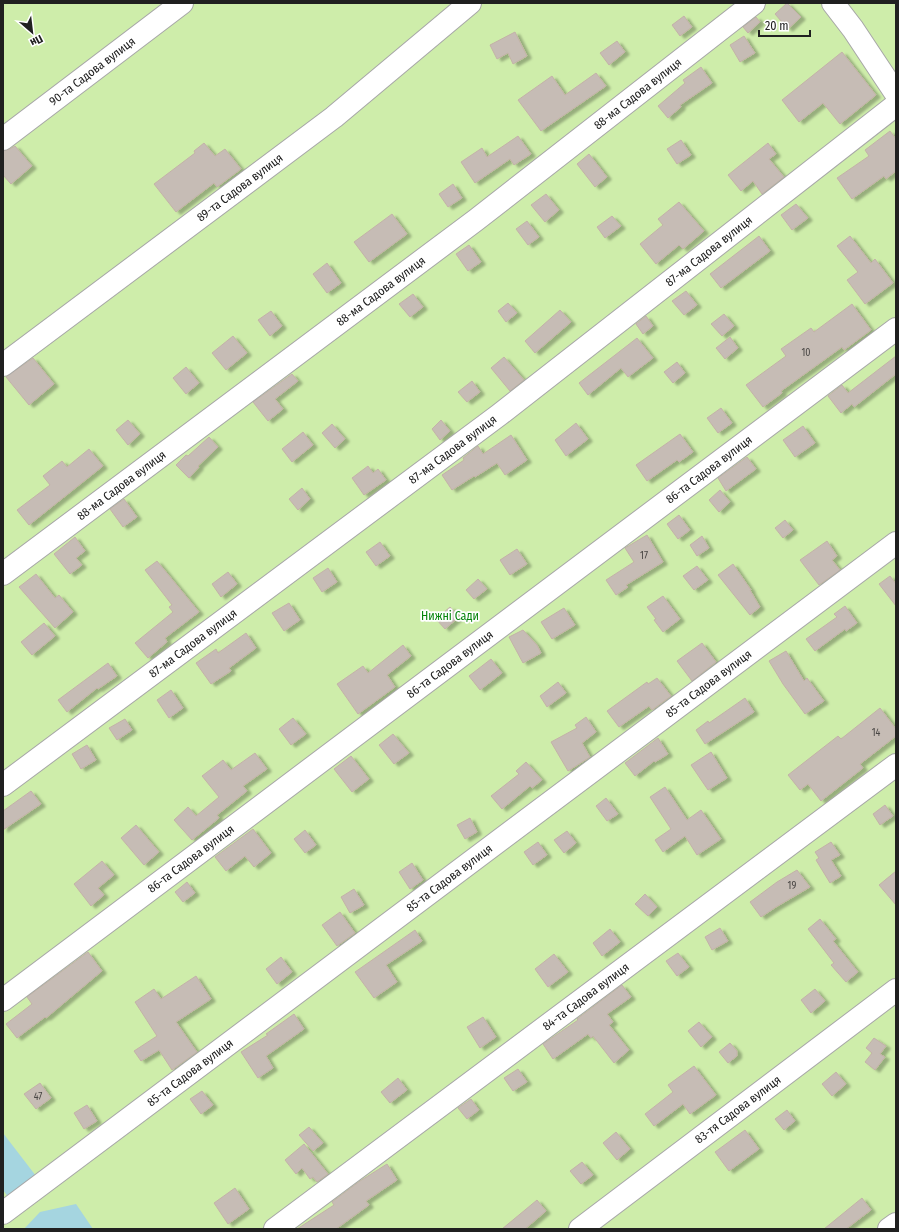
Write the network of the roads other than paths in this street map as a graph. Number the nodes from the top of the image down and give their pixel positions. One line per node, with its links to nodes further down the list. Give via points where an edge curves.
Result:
1 (182, 3): 7 (street, 90-та Садова вулиця)
2 (470, 3): 9 (street, 89-та Садова вулиця, via 334,117)
3 (754, 3): 11 (street, 88-ма Садова вулиця, via 476,220)
4 (833, 3): 5 (street)
5 (896, 94)
6 (896, 105): 13 (street, 87-ма Садова вулиця, via 499,415)
7 (3, 139)
8 (896, 329): 15 (street, 86-та Садова вулиця)
9 (3, 365)
10 (896, 543): 16 (street, 85-та Садова вулиця)
11 (3, 574)
12 (896, 765): 18 (street, 84-та Садова вулиця)
13 (3, 785)
14 (896, 990): 19 (street, 83-тя Садова вулиця)
15 (3, 1000)
16 (3, 1213)
17 (896, 1224): 20 (street)
18 (275, 1229)
19 (580, 1229)
20 (889, 1229)

